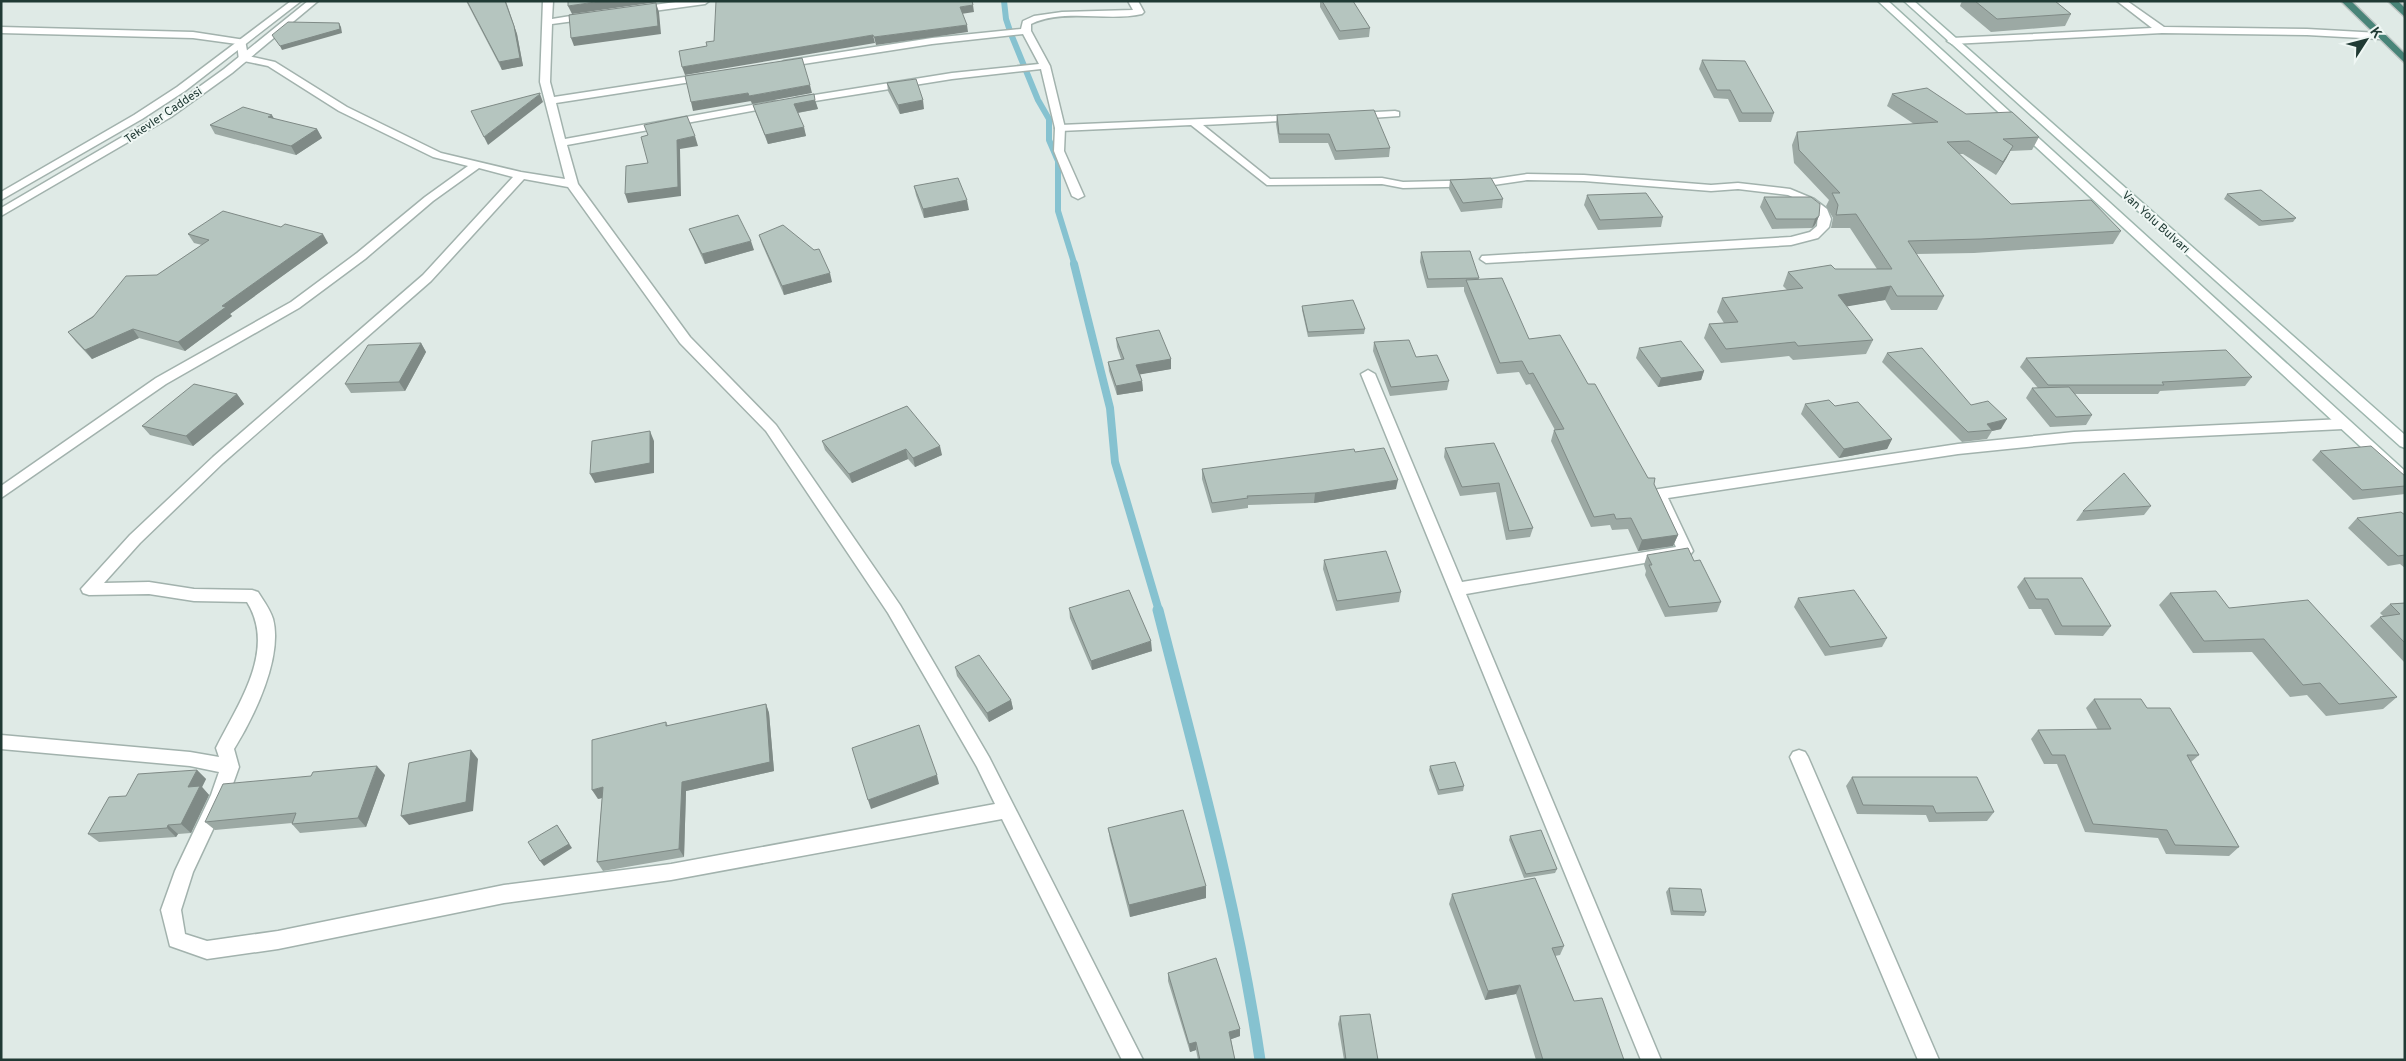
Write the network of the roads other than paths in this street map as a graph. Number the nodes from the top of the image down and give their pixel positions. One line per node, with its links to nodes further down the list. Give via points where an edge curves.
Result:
1 (297, 1): 20 (street)
2 (314, 1): 21 (street, Tekevler Caddesi)
3 (548, 1): 14 (street)
4 (705, 1): 11 (street)
5 (1134, 1): 17 (street, via 1139,12 1038,18 1026,24)
6 (1882, 1): 41 (street)
7 (1908, 1): 19 (street, Van Yolu Bulvarı)
8 (2121, 1): 16 (street)
9 (2345, 1): 18 (highway)
10 (2392, 1): 12 (highway)
11 (626, 12)
12 (2405, 14)
13 (597, 15): 14 (street)
14 (548, 22): 26 (street, via 545,82)
15 (1, 30): 20 (street, via 193,35)
16 (2162, 30): 18 (street); 19 (street)
17 (1026, 31): 23 (street, via 932,41); 24 (street)
18 (2380, 36): 22 (highway)
19 (1952, 41): 42 (street, Van Yolu Bulvarı)
20 (242, 42): 21 (street); 37 (street, via 138,117)
21 (243, 58): 33 (street, via 271,64 343,109 437,154); 38 (street, Tekevler Caddesi, via 167,115)
22 (2405, 60)
23 (775, 65)
24 (1045, 66): 31 (street); 32 (street, via 833,95)
25 (716, 75): 26 (street)
26 (550, 101): 32 (street)
27 (1396, 114): 28 (street)
28 (1347, 116)
29 (1309, 117): 30 (street)
30 (1193, 122): 31 (street); 39 (street, via 1267,182 1382,181 1403,186 1487,183 1527,177 1584,178 1702,188 1738,186 1790,192 1823,211 1825,219 1823,227 1814,235 1792,241)
31 (1060, 128): 36 (street, via 1059,151)
32 (561, 143): 35 (street)
33 (478, 164): 34 (street); 44 (street, via 295,304 161,381)
34 (521, 175): 35 (street); 48 (street, via 427,278 218,460 88,589 149,588 194,596 252,596 265,620 265,663 240,728 225,748)
35 (572, 184): 49 (street, via 685,340 772,428 894,609 983,762)
36 (1078, 196)
37 (1, 198)
38 (1, 213)
39 (1486, 259)
40 (1368, 374): 45 (street)
41 (2343, 424): 43 (street); 45 (street, via 2074,437 1958,450 1659,494 1685,551)
42 (2405, 443)
43 (2405, 479)
44 (1, 493)
45 (1458, 589): 51 (street)
46 (1, 742): 48 (street, via 190,758)
47 (1799, 757): 52 (street)
48 (230, 767): 49 (street, via 184,871 171,910 178,940 207,950 278,940 504,894 671,872)
49 (1007, 810): 50 (street)
50 (1134, 1060)
51 (1651, 1060)
52 (1929, 1060)

